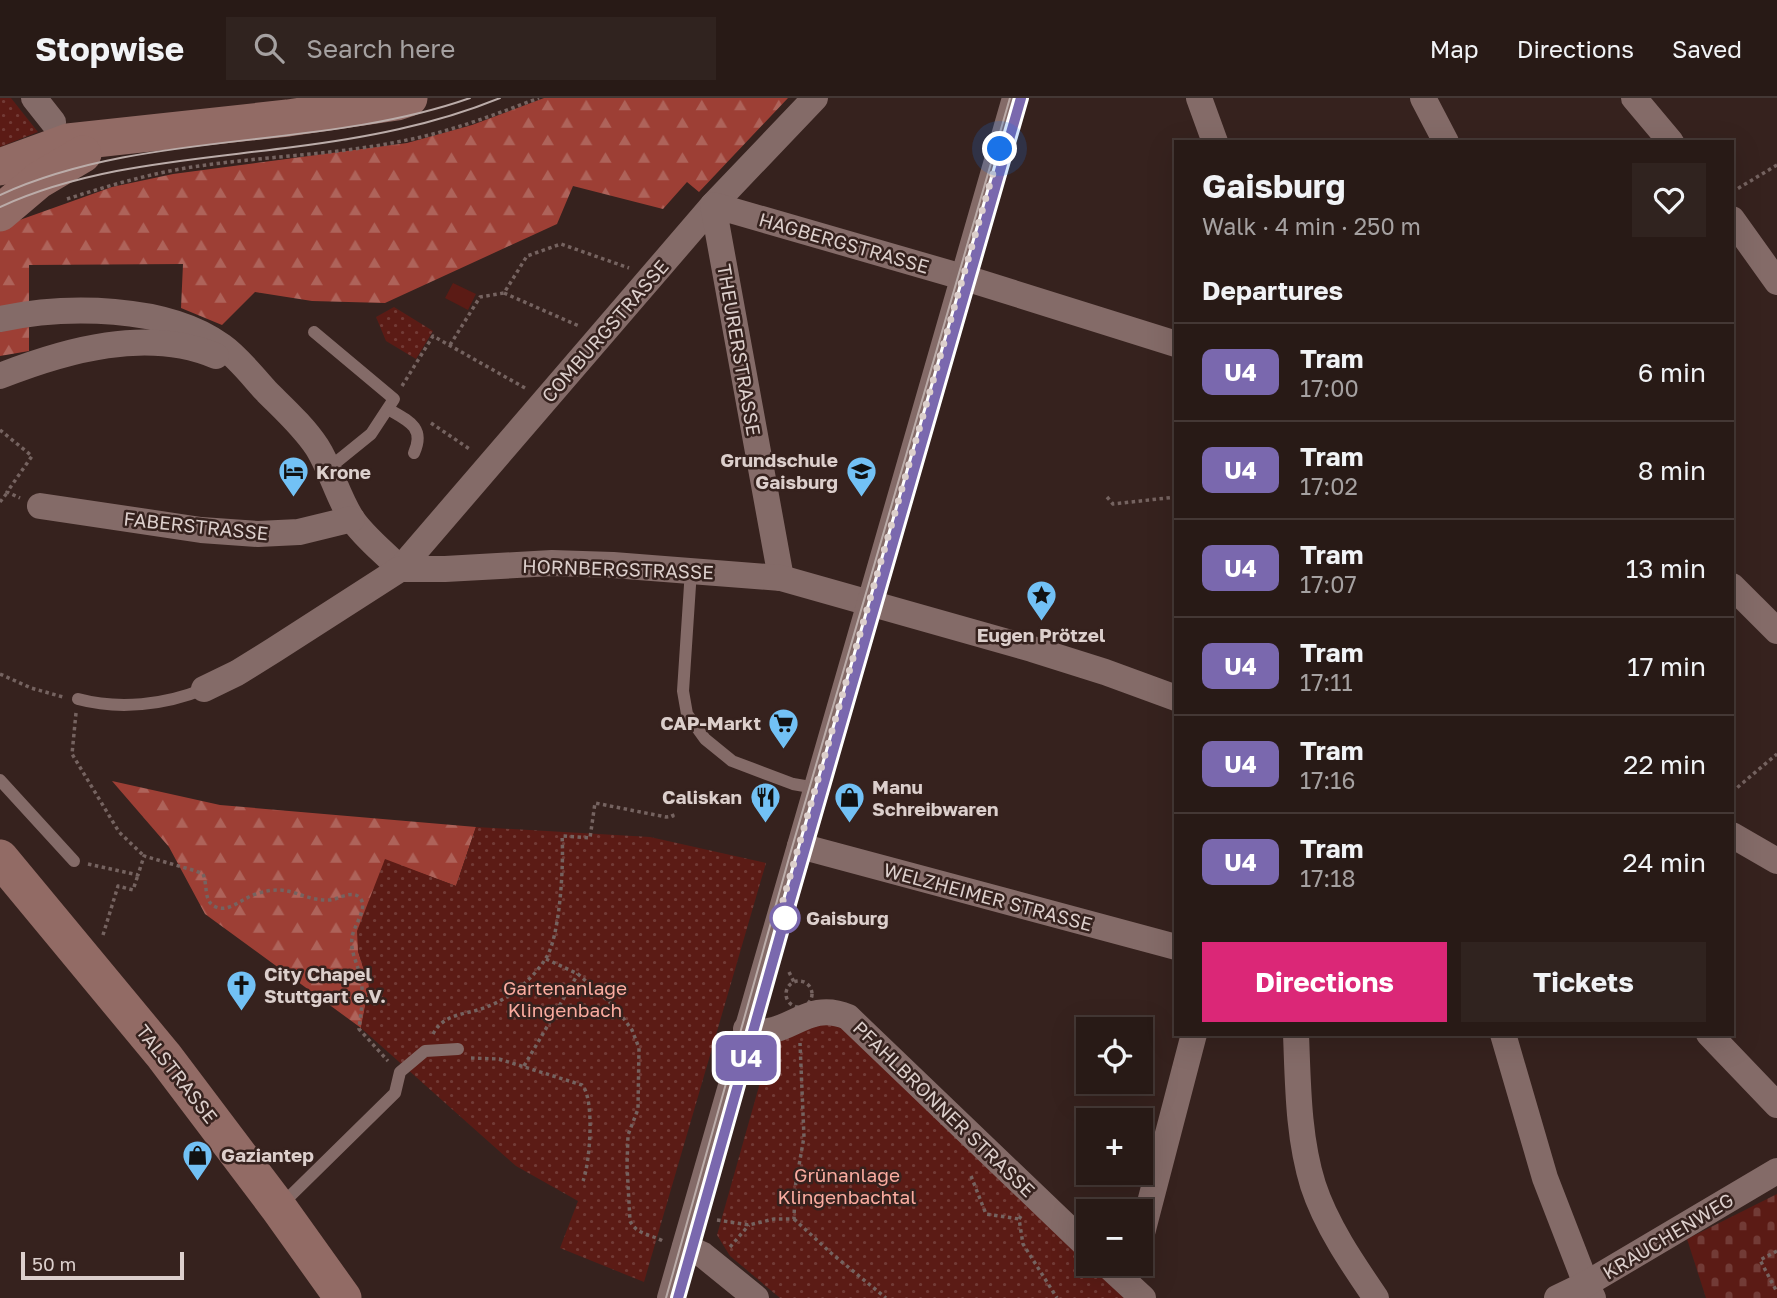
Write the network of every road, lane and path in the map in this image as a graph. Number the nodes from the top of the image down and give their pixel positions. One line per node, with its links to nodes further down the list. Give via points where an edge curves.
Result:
1 (34, 98): 9 (street)
2 (409, 98): 10 (street, via 288,118)
3 (539, 98): 17 (path, via 408,140 181,169)
4 (815, 98): 18 (street, COMBURGSTRASSE)
5 (1015, 98): 24 (street)
6 (1199, 98): 11 (street)
7 (1423, 98): 12 (street)
8 (1634, 98): 13 (street)
9 (52, 122)
10 (133, 134): 15 (street, via 68,142); 19 (street, via 76,157)
11 (1214, 140)
12 (1445, 140)
13 (1669, 140)
14 (1777, 165): 16 (path)
15 (0, 167)
16 (1734, 191)
17 (65, 200)
18 (713, 205): 23 (street, COMBURGSTRASSE); 24 (street, HAGBERGSTRASSE); 48 (street, THEURERSTRASSE)
19 (0, 213)
20 (1734, 222): 25 (street)
21 (595, 250): 22 (path)
22 (593, 256): 23 (path); 26 (path, via 561,244 527,256)
23 (652, 276): 29 (street, COMBURGSTRASSE)
24 (963, 277): 30 (street, HAGBERGSTRASSE); 50 (street)
25 (1777, 282)
26 (504, 293): 29 (path); 31 (path, via 480,297)
27 (0, 319): 32 (street, via 81,312 151,317 207,336 225,347)
28 (314, 332): 35 (lane)
29 (601, 335): 34 (street, COMBURGSTRASSE)
30 (1174, 343)
31 (450, 345): 34 (path); 35 (path, via 433,336)
32 (241, 366): 33 (street, via 195,348 152,342 60,355); 39 (street, via 305,430)
33 (0, 376)
34 (546, 400): 38 (street, COMBURGSTRASSE)
35 (392, 402): 37 (lane, via 417,431); 38 (path, via 434,422); 39 (lane, via 371,434)
36 (0, 430): 40 (path, via 32,456)
37 (414, 453)
38 (490, 464): 46 (street, COMBURGSTRASSE)
39 (329, 468): 45 (street)
40 (7, 492): 43 (path); 44 (path)
41 (1107, 497): 42 (path, via 1113,504)
42 (1174, 497)
43 (0, 502)
44 (40, 506): 45 (street, FABERSTRASSE, via 258,534 299,532)
45 (352, 519): 46 (street)
46 (400, 569): 47 (street, HORNBERGSTRASSE, via 552,563); 53 (street, via 256,662)
47 (691, 570): 48 (street, HORNBERGSTRASSE); 58 (lane, via 683,691 687,714 705,738 732,761)
48 (781, 578): 50 (street, HORNBERGSTRASSE)
49 (1734, 588): 51 (street)
50 (870, 603): 54 (street, HORNBERGSTRASSE, via 1032,649); 58 (street)
51 (1777, 631)
52 (0, 674): 55 (path, via 31,688)
53 (204, 689): 55 (lane, via 164,701 110,705)
54 (1174, 697)
55 (78, 699): 63 (path, via 72,754 119,832)
56 (1777, 754): 59 (path)
57 (0, 780): 65 (lane)
58 (816, 788): 62 (street)
59 (1734, 790)
60 (671, 811): 70 (path, via 673,817 666,817 595,803 590,838 562,836 553,943)
61 (1734, 836): 66 (street)
62 (800, 846): 68 (street, WELZHEIMER STRASSE); 73 (street)
63 (144, 856): 67 (path); 78 (path, via 203,874 207,899 214,907 283,889 320,900 345,895 361,899 363,906 351,940 363,996 359,1028)
64 (0, 858): 69 (street, TALSTRASSE)
65 (74, 861): 67 (path)
66 (1777, 861)
67 (138, 875): 69 (path, via 132,890 118,886 102,938)
68 (1174, 946)
69 (81, 955): 88 (street, TALSTRASSE)
70 (546, 958): 71 (path); 80 (path, via 523,985 491,1006 454,1015 437,1025)
71 (578, 974): 81 (path); 93 (path, via 615,1007 639,1048 638,1109 628,1135 630,1221 641,1233)
72 (799, 1019): 73 (street, PFAHLBRONNER STRASSE, via 771,1033); 86 (street, PFAHLBRONNER STRASSE, via 820,1011 848,1017); 90 (path, via 804,1137)
73 (746, 1029): 89 (street)
74 (1193, 1036): 87 (street)
75 (1296, 1036): 102 (street, via 1303,1138 1313,1183 1325,1216)
76 (1504, 1036): 95 (street, via 1545,1178)
77 (1711, 1036): 82 (street)
78 (375, 1049)
79 (457, 1049): 80 (lane); 81 (path, via 472,1058)
80 (425, 1051): 88 (lane, via 400,1072 395,1093)
81 (524, 1066): 85 (path, via 578,1082 586,1089 590,1156)
82 (1777, 1105)
83 (1777, 1171): 95 (street, KRAUCHENWEG)
84 (971, 1176): 91 (path, via 986,1214)
85 (583, 1181)
86 (1031, 1194): 91 (path); 92 (street, PFAHLBRONNER STRASSE)
87 (1151, 1199)
88 (278, 1207): 97 (street, TALSTRASSE)
89 (694, 1214): 90 (path, via 749,1224); 93 (street)
90 (794, 1219): 100 (path)
91 (1019, 1219): 101 (path, via 1023,1244)
92 (1076, 1236)
93 (684, 1250): 98 (street); 99 (street, via 703,1255)
94 (1777, 1251): 96 (path, via 1760,1259)
95 (1590, 1291): 103 (street, KRAUCHENWEG)
96 (1777, 1292)
97 (340, 1297)
98 (670, 1298)
99 (756, 1298)
100 (886, 1298)
101 (1057, 1298)
102 (1376, 1298)
103 (1557, 1298)

